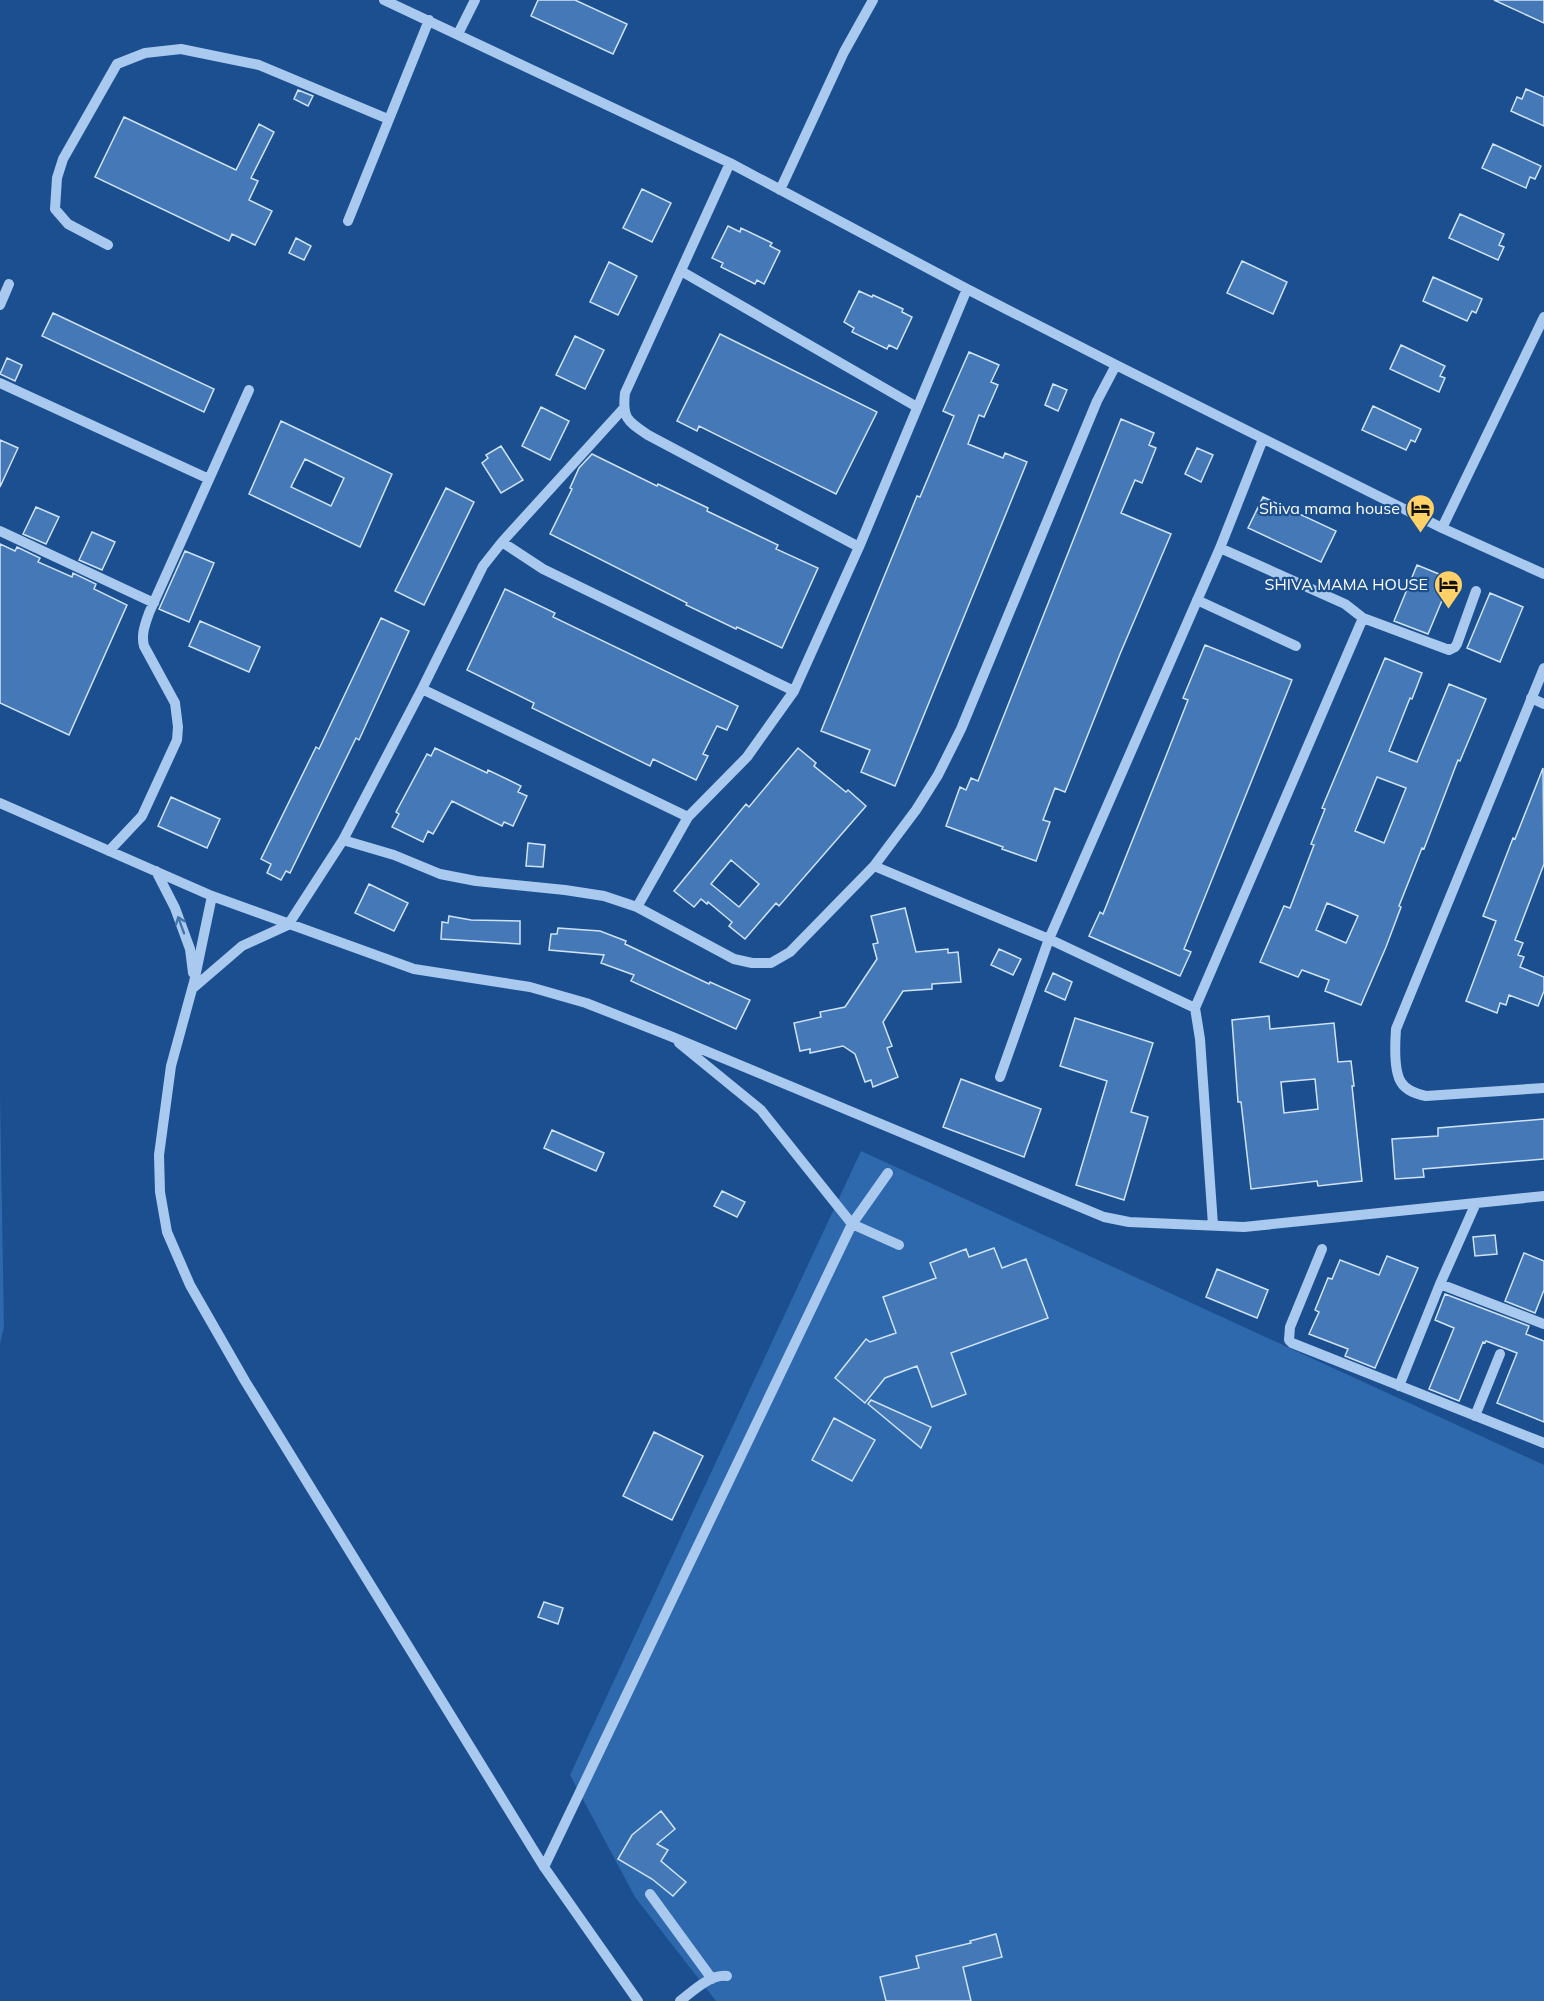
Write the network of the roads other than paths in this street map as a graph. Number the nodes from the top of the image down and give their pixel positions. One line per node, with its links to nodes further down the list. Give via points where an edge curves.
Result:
1 (384, 0): 4 (street)
2 (475, 0): 5 (street)
3 (873, 0): 8 (street, via 844,52)
4 (429, 20): 5 (street); 6 (street)
5 (458, 34): 7 (street)
6 (388, 119): 9 (street); 10 (street, via 260,65 182,49 145,53 117,64 63,159 57,178 56,209 68,224)
7 (730, 163): 8 (street); 11 (street)
8 (780, 190): 13 (street)
9 (348, 221)
10 (108, 245)
11 (681, 271): 19 (street); 20 (street, via 625,393)
12 (9, 284): 14 (street)
13 (967, 289): 16 (street); 19 (street)
14 (0, 305)
15 (1544, 317): 23 (street)
16 (1116, 365): 21 (street); 43 (street, via 1097,401 952,747 922,801)
17 (0, 383): 22 (street)
18 (249, 390): 22 (street)
19 (917, 406): 26 (street)
20 (623, 409): 25 (street); 26 (street, via 632,424 648,435)
21 (1263, 438): 23 (street); 27 (street)
22 (209, 479): 31 (street)
23 (1442, 528): 28 (street)
24 (0, 531): 31 (street)
25 (501, 542): 35 (street, via 483,566); 36 (street, via 543,569)
26 (859, 547): 36 (street)
27 (1220, 548): 30 (street); 32 (street, via 1345,604)
28 (1544, 574)
29 (1476, 591): 32 (street, via 1457,644 1449,650)
30 (1197, 600): 33 (street); 48 (street)
31 (154, 603): 42 (street, via 142,638 175,703 177,740 142,816)
32 (1363, 618): 50 (street)
33 (1296, 646)
34 (1544, 668): 37 (street)
35 (422, 689): 40 (street); 41 (street)
36 (794, 691): 40 (street, via 747,757)
37 (1532, 698): 38 (street); 53 (street, via 1396,1029 1395,1043 1400,1081 1418,1094)
38 (1544, 704)
39 (0, 803): 42 (street)
40 (688, 817): 46 (street)
41 (343, 840): 46 (street, via 440,874 565,890); 47 (street)
42 (109, 851): 44 (street)
43 (874, 866): 46 (street, via 790,952 771,963 734,959); 48 (street)
44 (156, 871): 45 (street); 49 (street, one-way to 44, via 190,949 176,908)
45 (212, 896): 47 (street); 49 (street)
46 (637, 907)
47 (288, 925): 49 (street, via 243,946); 51 (street, via 414,969 530,987 586,1003)
48 (1049, 939): 50 (street); 52 (street)
49 (193, 986): 67 (street, via 171,1066 159,1155 167,1232 190,1285 245,1381)
50 (1195, 1008): 58 (street)
51 (670, 1036): 57 (street, via 761,1110); 58 (street, via 1104,1218)
52 (1000, 1077)
53 (1544, 1088)
54 (888, 1173): 57 (street)
55 (1544, 1196): 56 (street)
56 (1476, 1203): 58 (street, via 1244,1227); 61 (street)
57 (852, 1224): 59 (street); 67 (street)
58 (1214, 1226)
59 (899, 1245)
60 (1322, 1249): 64 (street, via 1290,1327 1289,1340)
61 (1440, 1284): 62 (street); 64 (street)
62 (1544, 1324)
63 (1500, 1354): 65 (street)
64 (1399, 1386): 65 (street)
65 (1474, 1416): 66 (street)
66 (1544, 1443)
67 (544, 1867): 71 (street)
68 (650, 1894): 70 (street)
69 (727, 1976): 70 (street)
70 (712, 1979): 72 (street)
71 (638, 2001)
72 (680, 2001)

